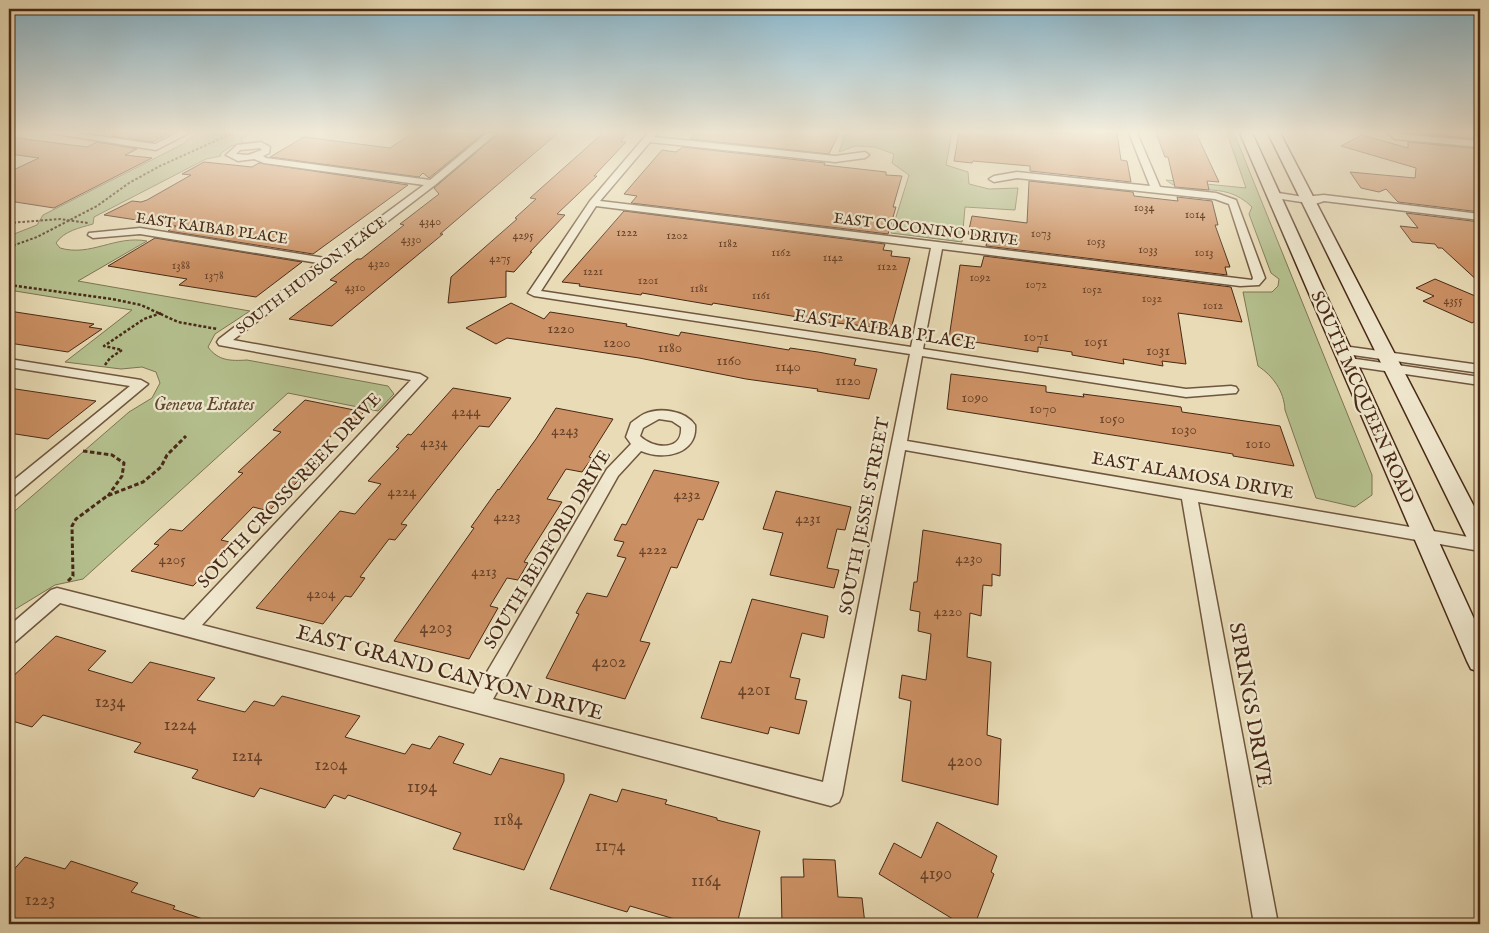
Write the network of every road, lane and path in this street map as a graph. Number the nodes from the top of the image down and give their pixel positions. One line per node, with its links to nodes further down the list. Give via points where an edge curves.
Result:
1 (141, 177): 17 (path)
2 (390, 177): 11 (street)
3 (439, 177): 11 (street, SOUTH HUDSON PLACE)
4 (617, 177): 15 (street)
5 (1005, 177): 10 (street)
6 (1031, 177): 12 (street)
7 (1151, 177): 12 (street)
8 (1264, 177): 13 (main road, SOUTH MCQUEEN ROAD)
9 (1295, 177): 14 (main road, SOUTH MCQUEEN ROAD)
10 (994, 178)
11 (432, 182): 22 (street, SOUTH HUDSON PLACE)
12 (1156, 190): 20 (street, EAST COCONINO DRIVE, via 1216,196 1232,202 1258,278 1255,283)
13 (1272, 195): 14 (street); 27 (main road, SOUTH MCQUEEN ROAD)
14 (1306, 199): 16 (street, via 1328,205 1369,206 1394,212 1413,210); 28 (main road, SOUTH MCQUEEN ROAD)
15 (594, 203): 20 (street, EAST COCONINO DRIVE); 26 (street, EAST KAIBAB PLACE, via 534,293)
16 (1480, 217)
17 (71, 220): 18 (path); 19 (path, via 88,223); 21 (path)
18 (9, 223)
19 (93, 235): 22 (street, EAST KAIBAB PLACE, via 140,231)
20 (937, 246): 26 (street, SOUTH JESSE STREET)
21 (9, 247)
22 (326, 261): 25 (street, SOUTH HUDSON PLACE)
23 (9, 284): 24 (path, via 112,298)
24 (161, 313): 25 (path, via 190,326); 31 (path, via 144,319 104,346 122,350)
25 (236, 332): 32 (street, SOUTH HUDSON PLACE, via 223,342)
26 (916, 353): 34 (street, EAST KAIBAB PLACE, via 1186,393); 36 (street, SOUTH JESSE STREET)
27 (1346, 356): 28 (street); 42 (main road, SOUTH MCQUEEN ROAD)
28 (1389, 362): 30 (street); 33 (street); 43 (main road, SOUTH MCQUEEN ROAD)
29 (9, 363): 31 (street)
30 (1480, 369)
31 (91, 376): 38 (street, via 141,384)
32 (420, 378): 46 (street, SOUTH CROSSCREEK DRIVE)
33 (1480, 381)
34 (1231, 390)
35 (186, 436): 41 (path, via 161,467 143,482)
36 (899, 444): 40 (street, EAST ALAMOSA DRIVE); 50 (street, SOUTH JESSE STREET)
37 (639, 445): 49 (street, SOUTH BEDFORD DRIVE, via 612,473)
38 (62, 448): 39 (street); 41 (path, via 112,455 124,463 122,476)
39 (9, 492)
40 (1189, 494): 42 (street, EAST ALAMOSA DRIVE); 51 (street, SPRINGS DRIVE)
41 (107, 496): 45 (path, via 76,519 72,526 72,576)
42 (1424, 535): 44 (street, EAST ALAMOSA DRIVE); 48 (main road, SOUTH MCQUEEN ROAD)
43 (1480, 540)
44 (1480, 545)
45 (57, 594): 46 (street, EAST GRAND CANYON DRIVE); 47 (street)
46 (188, 628): 49 (street, EAST GRAND CANYON DRIVE)
47 (9, 637)
48 (1480, 660)
49 (479, 704): 50 (street, EAST GRAND CANYON DRIVE)
50 (831, 795)
51 (1266, 924)

